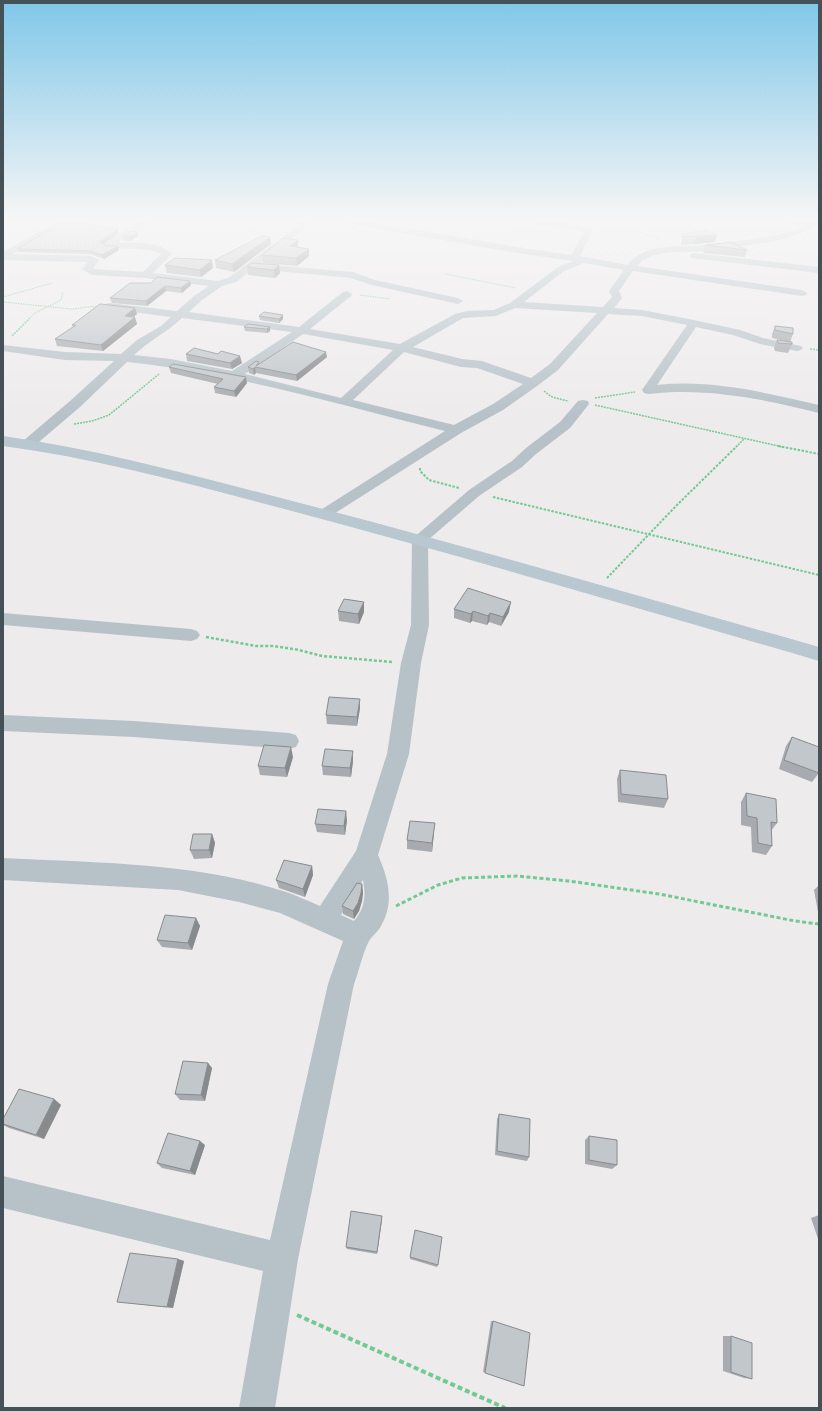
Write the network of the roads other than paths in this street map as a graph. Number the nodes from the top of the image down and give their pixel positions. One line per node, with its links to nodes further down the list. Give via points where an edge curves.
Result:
1 (217, 285): 12 (street)
2 (385, 285): 8 (street)
3 (540, 285): 9 (street)
4 (618, 285): 11 (street, via 614,291 617,298)
5 (746, 285): 6 (street)
6 (802, 293)
7 (347, 294): 14 (street)
8 (458, 301)
9 (514, 305): 11 (street); 16 (street, via 496,313 459,316)
10 (102, 306): 12 (street)
11 (606, 310): 13 (street, via 642,313); 20 (street, via 554,367)
12 (181, 314): 14 (street); 18 (street, via 165,328 141,342)
13 (694, 323): 17 (street); 23 (street, via 648,390 703,388 771,398)
14 (301, 331): 16 (street); 19 (street)
15 (3, 348): 18 (street, via 65,356)
16 (402, 348): 20 (street, via 461,363 478,364); 22 (street)
17 (797, 348)
18 (124, 358): 19 (street, via 171,363); 26 (street)
19 (234, 375): 22 (street)
20 (533, 383): 24 (street, via 498,407)
21 (582, 400): 28 (street, via 565,425 550,438 474,493)
22 (344, 402): 24 (street)
23 (819, 409)
24 (456, 430): 27 (street)
25 (3, 442): 26 (main road)
26 (28, 444): 27 (main road, via 131,465)
27 (324, 514): 28 (main road)
28 (420, 539): 31 (main road); 34 (street, via 420,625 411,663 398,754)
29 (3, 618): 30 (street)
30 (191, 635)
31 (819, 654)
32 (3, 723): 33 (street)
33 (289, 741)
34 (366, 855): 36 (street); 37 (street, via 374,873 378,895)
35 (3, 868): 36 (street, via 178,879 283,902)
36 (324, 920): 37 (street)
37 (365, 927): 39 (street, via 341,984)
38 (3, 1192): 39 (street)
39 (282, 1260): 40 (street)
40 (257, 1408)

